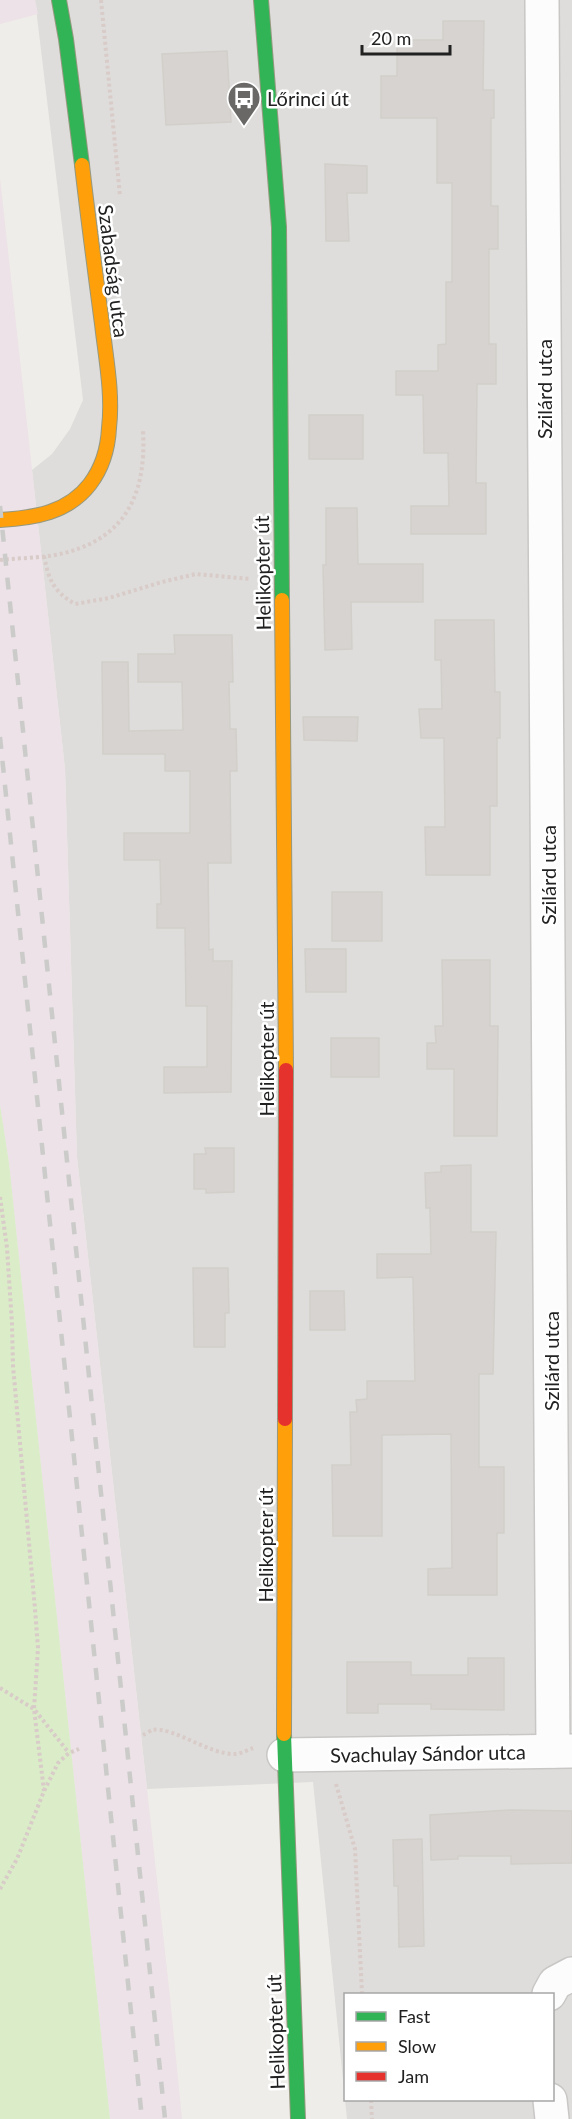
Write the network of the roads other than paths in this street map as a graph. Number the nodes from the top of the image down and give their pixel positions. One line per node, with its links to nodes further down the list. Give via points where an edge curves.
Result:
1 (59, 0): 5 (street, Szabadság utca)
2 (73, 0): 5 (street)
3 (261, 0): 7 (street, Helikopter út, via 279,227 286,1036)
4 (542, 0): 8 (street, Szilárd utca)
5 (66, 39): 6 (street, Szabadság utca, via 111,418 98,472 83,492 52,512)
6 (0, 520)
7 (272, 1749): 8 (street, Svachulay Sándor utca, via 328,1754); 12 (street, Helikopter út)
8 (562, 1751)
9 (572, 1974): 10 (street, via 555,1983)
10 (550, 1993)
11 (550, 2101): 13 (street)
12 (298, 2119)
13 (552, 2119)

